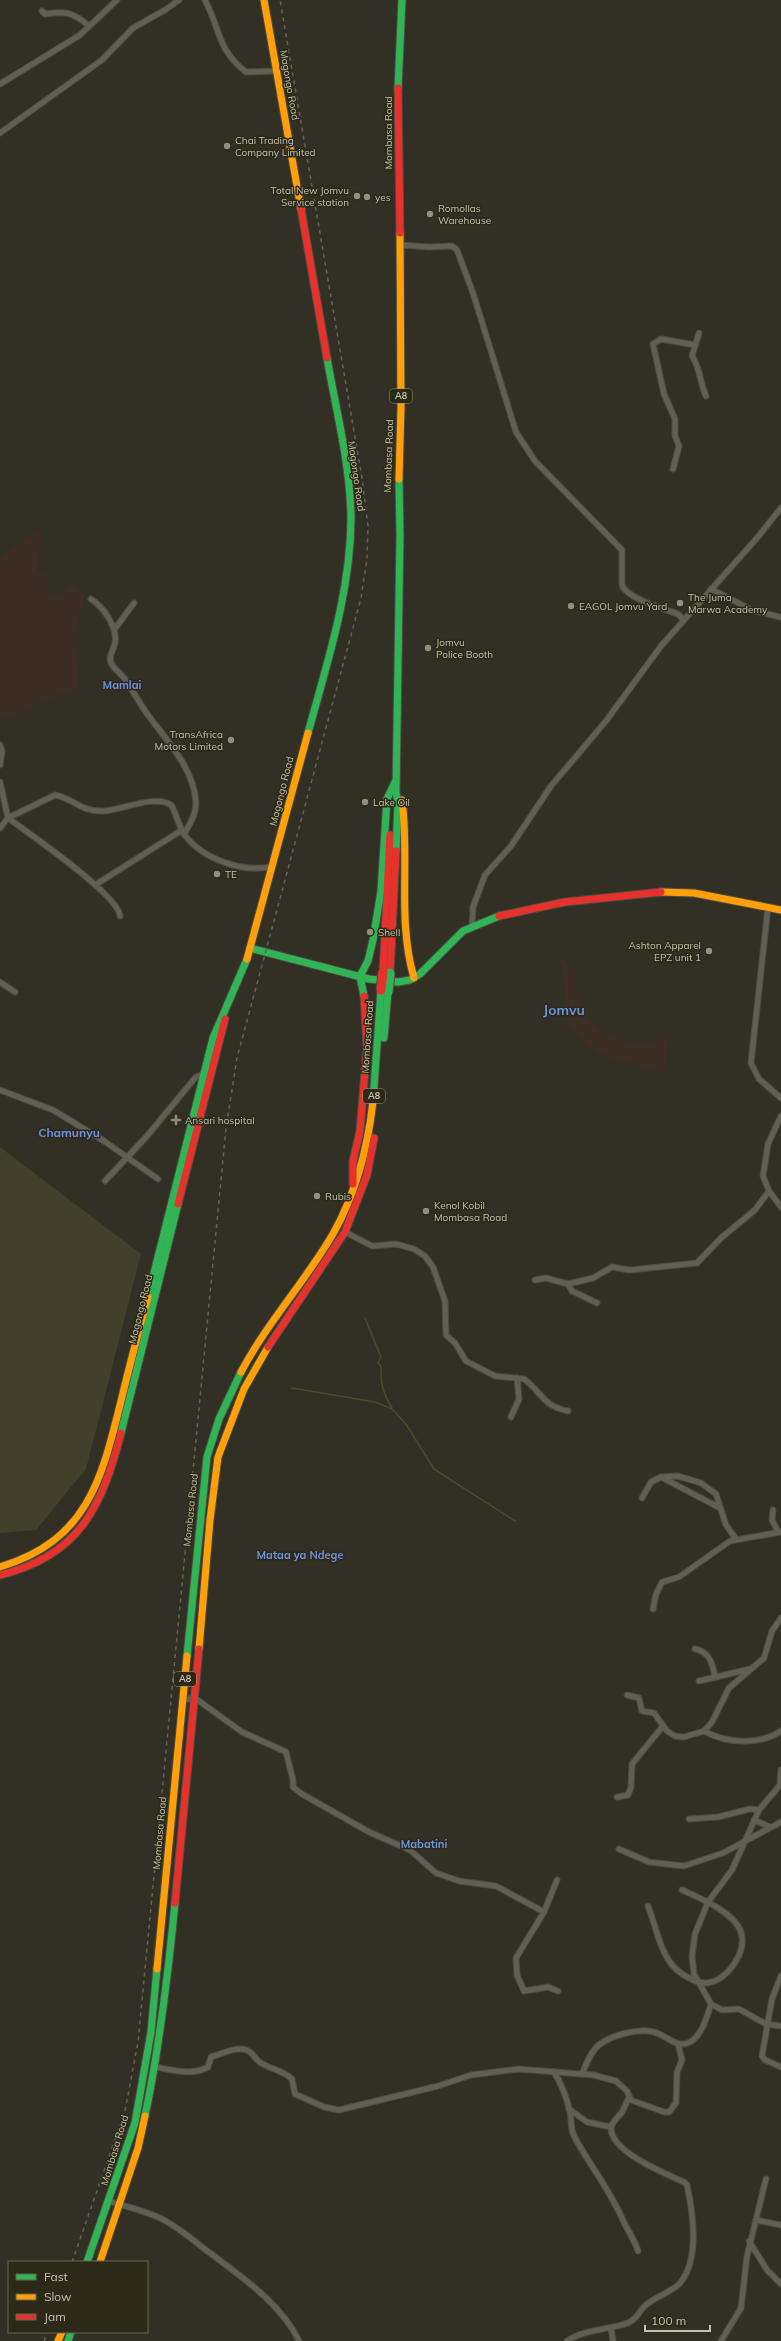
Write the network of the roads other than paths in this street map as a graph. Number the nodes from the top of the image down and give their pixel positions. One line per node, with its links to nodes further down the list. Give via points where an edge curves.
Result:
1 (117, 0): 7 (street)
2 (179, 0): 10 (street, via 133,28 102,60)
3 (205, 0): 8 (street, via 225,51 233,62 251,73)
4 (264, 0): 8 (main road, Magongo Road)
5 (402, 0): 11 (main road, Mombasa Road / A8, via 398,51 397,144)
6 (42, 11): 7 (street, via 46,14 62,11 70,13)
7 (89, 26): 9 (street, via 73,40)
8 (276, 71): 30 (main road, Magongo Road, via 349,483 351,510 350,559 336,623)
9 (0, 84)
10 (0, 133)
11 (400, 245): 21 (street, via 452,246 457,250 490,345 508,412 525,448 622,550 624,589 637,598 678,614); 25 (main road, Mombasa Road / A8)
12 (699, 333): 13 (street)
13 (696, 346): 14 (street, via 692,356 697,362 700,383); 15 (street, via 661,339 653,344 653,353 674,419 675,436 679,446)
14 (706, 396)
15 (673, 469)
16 (781, 508): 17 (street)
17 (711, 590): 20 (street, via 754,611); 21 (street)
18 (91, 599): 22 (street, via 97,602)
19 (134, 603): 22 (street)
20 (781, 617)
21 (683, 619): 35 (street, via 606,721 551,786 511,846 485,875 473,907)
22 (114, 630): 29 (street, via 116,642 110,653 112,664 173,746 190,780 196,802 195,810)
23 (0, 745): 24 (street)
24 (0, 765)
25 (396, 779): 37 (main road, via 387,799 375,935); 38 (main road, via 404,809 407,844 404,912 409,965); 42 (main road, Mombasa Road / A8, bridge, via 398,802 390,973)
26 (0, 782): 27 (street)
27 (8, 818): 28 (street); 29 (street, via 55,795 93,811 160,800 172,806); 31 (street)
28 (0, 828)
29 (183, 832): 30 (street, via 211,856 230,865 244,868); 31 (street)
30 (273, 866): 36 (main road, Magongo Road)
31 (95, 885): 34 (street, via 118,906)
32 (768, 907): 33 (main road); 35 (main road, via 694,893 661,892 539,907 512,912); 45 (street, via 751,1063 759,1079)
33 (781, 910)
34 (120, 916)
35 (472, 925): 38 (main road, via 452,941 432,965)
36 (250, 948): 37 (main road); 41 (main road, Magongo Road)
37 (360, 976): 38 (main road, via 398,982); 50 (main road, via 364,988 368,1047 360,1131 354,1161)
38 (414, 978)
39 (0, 982): 40 (street)
40 (15, 992)
41 (230, 997): 43 (main road, Magongo Road, via 214,1034); 60 (main road, Magongo Road)
42 (379, 1063): 50 (main road, Mombasa Road / A8, via 367,1146); 53 (main road, Mombasa Road / A8, via 375,1128 367,1175)
43 (205, 1073): 47 (street, via 194,1078); 60 (main road, Magongo Road)
44 (0, 1090): 47 (street, via 53,1110)
45 (781, 1098)
46 (781, 1116): 51 (street, via 768,1144 763,1176)
47 (127, 1158): 48 (street); 49 (street)
48 (158, 1179)
49 (106, 1181)
50 (353, 1190): 77 (main road, Mombasa Road / A8, via 334,1232 247,1361 212,1438 203,1491)
51 (769, 1192): 52 (street); 55 (street, via 758,1206 697,1263 630,1270 612,1267 593,1278)
52 (781, 1207)
53 (345, 1232): 57 (street, via 372,1246 401,1245 425,1256 433,1267 446,1301 447,1337 455,1343 466,1361 494,1376); 76 (main road, Mombasa Road / A8, via 256,1365 218,1457)
54 (535, 1280): 55 (street, via 546,1278)
55 (568, 1284): 56 (street, via 572,1291)
56 (596, 1303)
57 (517, 1378): 58 (street, via 527,1380 552,1406); 59 (street, via 519,1399)
58 (568, 1411)
59 (511, 1417)
60 (108, 1463): 67 (main road, Magongo Road, via 92,1495 62,1534 43,1550 24,1560); 68 (main road, Magongo Road, via 96,1507 76,1534 40,1563)
61 (661, 1477): 62 (street, via 651,1482); 63 (street); 63 (street, via 678,1476 701,1483 716,1494)
62 (642, 1498)
63 (720, 1508): 66 (street, via 726,1526)
64 (772, 1510): 65 (street, via 772,1520)
65 (779, 1532): 66 (street)
66 (736, 1539): 69 (street, via 722,1545 678,1577 662,1582)
67 (0, 1567)
68 (0, 1575)
69 (653, 1610)
70 (781, 1618): 72 (street, via 774,1627 764,1658)
71 (695, 1649): 73 (street, via 703,1651 709,1657)
72 (750, 1668): 73 (street); 79 (street, via 729,1688 712,1722)
73 (715, 1676): 74 (street)
74 (699, 1681)
75 (627, 1695): 78 (street, via 640,1698 642,1711 654,1713)
76 (195, 1698): 77 (street); 95 (street, via 242,1732 286,1752 293,1787 302,1794 368,1832 410,1850 436,1873 459,1881 496,1886); 103 (main road, Mombasa Road / A8)
77 (183, 1700): 111 (main road, Mombasa Road / A8, via 151,2032 134,2123)
78 (663, 1726): 79 (street, via 675,1736 684,1737); 83 (street, via 632,1764 631,1788 628,1795)
79 (704, 1731): 80 (street, via 720,1740 738,1739 748,1743)
80 (781, 1731)
81 (781, 1770): 82 (street)
82 (781, 1785): 84 (street)
83 (617, 1797)
84 (759, 1810): 85 (street, via 750,1809 718,1818); 86 (street)
85 (689, 1819)
86 (754, 1820): 88 (street); 89 (street)
87 (781, 1822): 88 (street)
88 (770, 1826): 89 (street)
89 (745, 1840): 90 (street, via 723,1853 684,1866 649,1862); 93 (street, via 732,1870)
90 (619, 1849)
91 (558, 1880): 95 (street)
92 (682, 1890): 93 (street)
93 (708, 1902): 97 (street, via 693,1945 692,1965); 97 (street, via 737,1925 741,1932 741,1947 725,1975 717,1981)
94 (648, 1906): 97 (street, via 668,1959 678,1970)
95 (544, 1912): 98 (street, via 517,1955 517,1975 524,1991 548,1987)
96 (781, 1976): 100 (street)
97 (698, 1981): 99 (street)
98 (558, 1991)
99 (711, 2004): 100 (street, via 722,2010 739,2010); 102 (street, via 698,2034 689,2042)
100 (766, 2024): 101 (street); 104 (street, via 762,2057)
101 (781, 2026)
102 (678, 2044): 106 (street, via 654,2032 643,2031 623,2035 598,2046); 107 (street, via 682,2058 677,2072 677,2098 674,2109 664,2112)
103 (156, 2067): 105 (street, via 184,2072 203,2071 209,2066 211,2057 245,2050 260,2063 276,2068 292,2078 294,2094 324,2107 340,2110 481,2073 518,2069); 112 (main road, Mombasa Road / A8, via 138,2148)
104 (781, 2067)
105 (554, 2072): 106 (street); 108 (street)
106 (582, 2074): 107 (street, via 618,2082 627,2090)
107 (630, 2098): 109 (street)
108 (569, 2109): 109 (street, via 587,2122); 116 (street, via 574,2135 618,2207)
109 (611, 2127): 120 (street, via 615,2138 624,2148 651,2168 686,2183 693,2224 690,2263 681,2282 647,2304 633,2320)
110 (766, 2179): 113 (street)
111 (109, 2201): 112 (street); 117 (main road, Mombasa Road / A8)
112 (120, 2205): 118 (main road, Mombasa Road / A8); 121 (street, via 153,2215 176,2227 242,2278 269,2303)
113 (756, 2220): 114 (street); 115 (street)
114 (781, 2225)
115 (750, 2241): 119 (street, via 767,2270); 124 (street, via 742,2308)
116 (638, 2251)
117 (87, 2261)
118 (100, 2261)
119 (781, 2284)
120 (611, 2328): 122 (street, via 581,2334); 123 (street)
121 (299, 2341)
122 (567, 2341)
123 (613, 2341)
124 (721, 2341)

